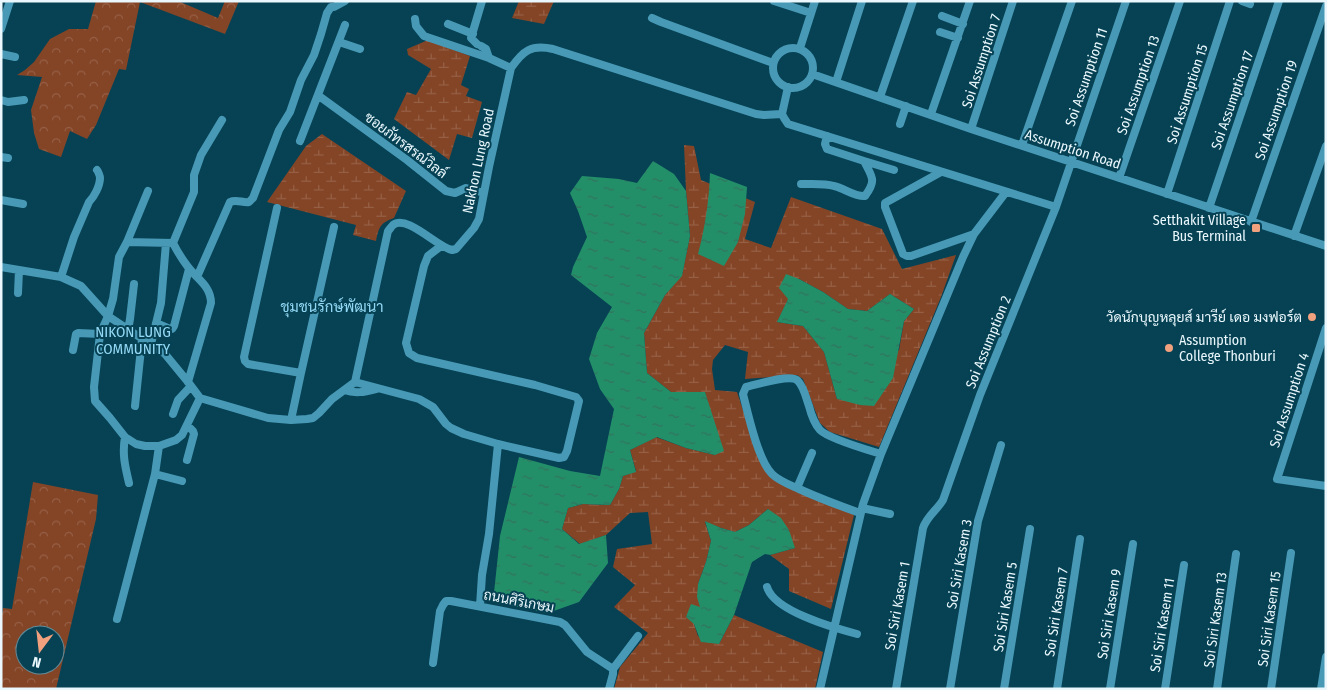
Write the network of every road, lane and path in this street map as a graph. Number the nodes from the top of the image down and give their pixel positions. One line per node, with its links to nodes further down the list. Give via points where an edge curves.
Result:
1 (10, 1): 23 (street)
2 (345, 1): 80 (street, via 331,7 327,13 314,55 253,198 244,203 230,202)
3 (482, 1): 25 (street)
4 (774, 1): 16 (street)
5 (815, 1): 16 (street)
6 (862, 1): 36 (street)
7 (913, 1): 39 (street)
8 (970, 1): 21 (street)
9 (1013, 1): 47 (street, Soi Assumption 7)
10 (1072, 1): 50 (street)
11 (1126, 1): 52 (street, Soi Assumption 11)
12 (1180, 1): 57 (street, Soi Assumption 13)
13 (1230, 1): 62 (street, Soi Assumption 15)
14 (1279, 1): 67 (street, Soi Assumption 17)
15 (1326, 6): 68 (street, Soi Assumption 19)
16 (811, 13): 28 (street)
17 (942, 16): 21 (street)
18 (652, 18): 33 (street)
19 (415, 19): 32 (street, via 422,34)
20 (448, 24): 25 (street)
21 (963, 24): 26 (street)
22 (345, 25): 27 (street)
23 (1, 29)
24 (940, 32): 26 (street)
25 (473, 34): 32 (street, via 472,38 486,49)
26 (958, 38): 44 (street)
27 (339, 42): 29 (street); 38 (street)
28 (800, 48): 33 (street, via 784,50); 35 (street, via 812,60)
29 (360, 49)
30 (1, 54): 31 (street)
31 (15, 57)
32 (489, 58): 34 (street)
33 (773, 62): 37 (street, via 775,77)
34 (511, 68): 43 (street, via 528,50 545,47 756,114); 60 (street, Nakhon Lung Road)
35 (812, 74): 36 (street, Assumption Road); 37 (street, via 801,86)
36 (836, 82): 39 (street, Assumption Road)
37 (788, 87): 43 (street)
38 (319, 96): 49 (street); 60 (street, ซอยภัทรสรณ์วิลล์, via 446,191 455,193 466,188)
39 (880, 97): 42 (street, Assumption Road)
40 (1, 100): 41 (street)
41 (24, 100)
42 (906, 106): 44 (street, Assumption Road); 46 (street)
43 (782, 114): 48 (street, via 788,124)
44 (931, 114): 47 (street, Assumption Road)
45 (222, 120): 73 (street, via 201,155 193,178 194,192)
46 (900, 124)
47 (971, 129): 50 (street, Assumption Road)
48 (827, 136): 53 (street, via 827,149); 56 (street)
49 (300, 141)
50 (1022, 145): 52 (street, Assumption Road)
51 (1326, 146): 71 (street)
52 (1071, 161): 57 (street, Assumption Road); 66 (street, Soi Assumption 2)
53 (864, 162): 55 (street); 58 (street, via 873,180 865,196 830,185)
54 (97, 170): 79 (street, via 100,177 98,187 74,237)
55 (894, 170)
56 (941, 172): 61 (street); 70 (street, via 885,203 903,254 911,256)
57 (1119, 178): 62 (street, Assumption Road)
58 (801, 184)
59 (148, 191): 72 (street)
60 (484, 192): 74 (street, Nakhon Lung Road, via 474,228 456,249 448,250)
61 (1006, 192): 66 (street); 70 (street)
62 (1167, 194): 67 (street, Assumption Road)
63 (1, 200): 64 (street)
64 (23, 204)
65 (277, 208): 91 (street, via 244,357 248,364)
66 (1056, 208): 115 (street, Soi Assumption 2, via 983,386 943,500)
67 (1209, 208): 68 (street, Assumption Road)
68 (1251, 222): 71 (street, Assumption Road)
69 (334, 227): 91 (street)
70 (974, 234): 106 (street)
71 (1294, 236): 75 (street, Assumption Road)
72 (127, 242): 73 (street); 83 (street, via 118,258)
73 (169, 243): 77 (street); 84 (street)
74 (441, 246): 92 (street, via 407,223 399,222 388,231); 102 (street, via 428,256 424,266 406,343 409,353 417,358 535,385 578,399 564,458)
75 (1326, 246)
76 (1, 267): 78 (street)
77 (189, 269): 80 (street); 84 (street, via 174,326 170,329)
78 (19, 270): 79 (street); 82 (street)
79 (61, 277): 83 (street, via 81,286)
80 (197, 277): 93 (street, via 209,291 211,303)
81 (134, 284): 86 (street)
82 (18, 293)
83 (108, 316): 86 (street); 87 (street)
84 (156, 323): 89 (street)
85 (1326, 328): 111 (street, Soi Assumption 4, via 1276,479)
86 (128, 330): 88 (street)
87 (100, 334): 90 (street, via 76,334); 101 (street, via 95,401)
88 (142, 339): 89 (street); 97 (street)
89 (151, 344): 93 (street, via 166,354)
90 (73, 350)
91 (300, 373): 99 (street)
92 (355, 382): 94 (street); 95 (street)
93 (190, 384): 96 (street); 98 (street, via 178,400)
94 (378, 389): 95 (street, via 359,393); 102 (street, via 420,399 433,407 451,428)
95 (344, 390): 99 (street, via 313,418)
96 (200, 398): 99 (street, via 268,418); 100 (street)
97 (135, 406)
98 (173, 414)
99 (291, 420)
100 (187, 425): 103 (street, via 176,440); 107 (street, via 194,434)
101 (125, 438): 103 (street, via 136,444); 110 (street, via 123,458)
102 (498, 444): 123 (street)
103 (159, 446): 108 (street)
104 (1001, 446): 134 (street, Soi Siri Kasem 3, via 978,521)
105 (812, 453): 112 (street)
106 (881, 454): 112 (street, via 822,432 816,426 802,387 795,378 746,387 743,394 751,425 768,469 777,479); 113 (street)
107 (187, 460)
108 (155, 474): 109 (street); 124 (street)
109 (182, 481)
110 (129, 482)
111 (1326, 486)
112 (797, 488): 113 (street)
113 (861, 511): 114 (street); 125 (street)
114 (890, 514)
115 (923, 528): 133 (street, Soi Siri Kasem 1)
116 (1030, 529): 135 (street, Soi Siri Kasem 5)
117 (1080, 539): 136 (street, Soi Siri Kasem 7)
118 (1132, 544): 137 (street, Soi Siri Kasem 9)
119 (1291, 553): 140 (street, Soi Siri Kasem 15)
120 (1236, 554): 139 (street, Soi Siri Kasem 13)
121 (1184, 565): 138 (street, Soi Siri Kasem 11)
122 (767, 587): 125 (street, via 780,603)
123 (480, 606): 129 (street, ถนนศิริเกษม, via 446,601 440,611); 130 (street, ถนนศิริเกษม, via 560,622 586,652)
124 (117, 619)
125 (834, 628): 126 (street); 132 (street)
126 (857, 634)
127 (638, 636): 130 (street)
128 (1326, 657): 141 (street)
129 (433, 663)
130 (612, 669): 131 (street)
131 (609, 689)
132 (820, 689)
133 (896, 689)
134 (950, 689)
135 (1004, 689)
136 (1057, 689)
137 (1110, 689)
138 (1165, 689)
139 (1217, 689)
140 (1271, 689)
141 (1321, 689)

